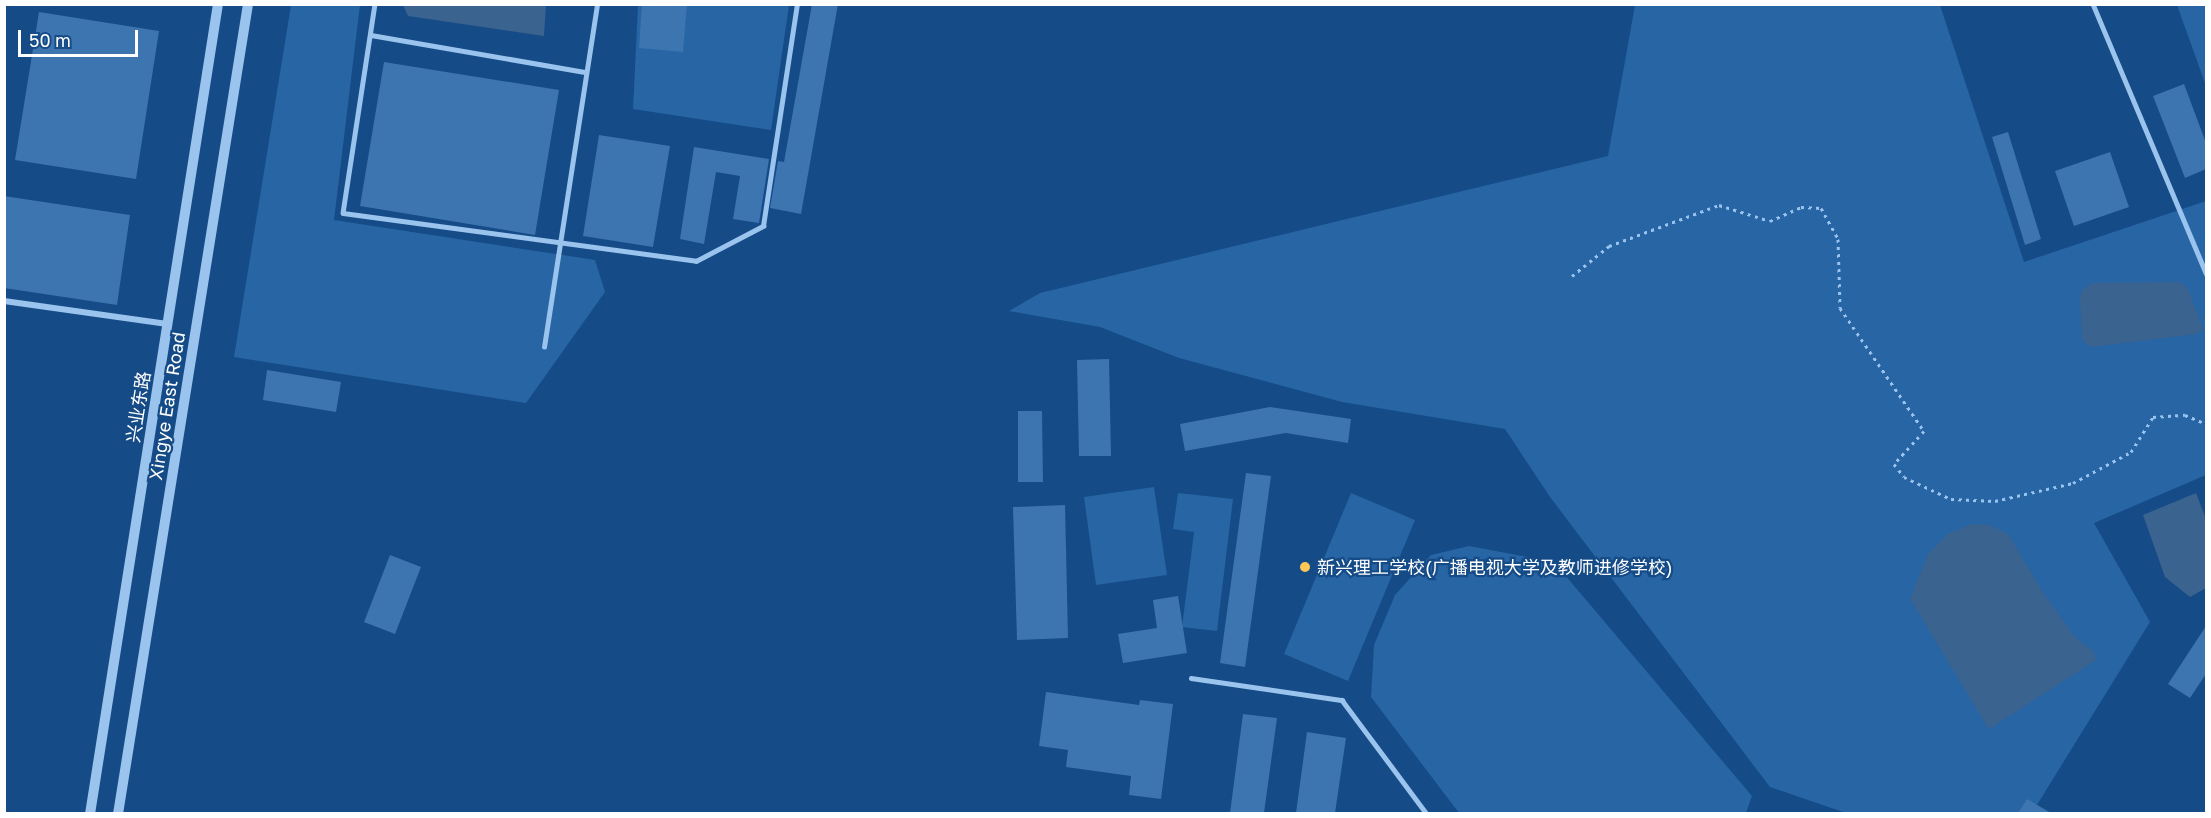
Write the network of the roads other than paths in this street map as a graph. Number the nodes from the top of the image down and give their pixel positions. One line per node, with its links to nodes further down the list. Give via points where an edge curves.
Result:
1 (218, 4): 12 (street, 兴业东路)
2 (248, 4): 16 (street, Xingye East Road)
3 (375, 4): 7 (lane)
4 (597, 4): 8 (lane)
5 (797, 4): 9 (lane, via 763,226 696,261)
6 (2093, 4): 10 (lane)
7 (371, 35): 8 (lane); 9 (lane, via 343,213)
8 (586, 72): 9 (lane)
9 (560, 243): 13 (lane)
10 (2206, 273)
11 (4, 301): 12 (street)
12 (167, 324): 15 (street, 兴业东路)
13 (544, 347)
14 (1191, 678): 17 (lane, via 1342,700)
15 (90, 813)
16 (118, 813)
17 (1427, 813)

